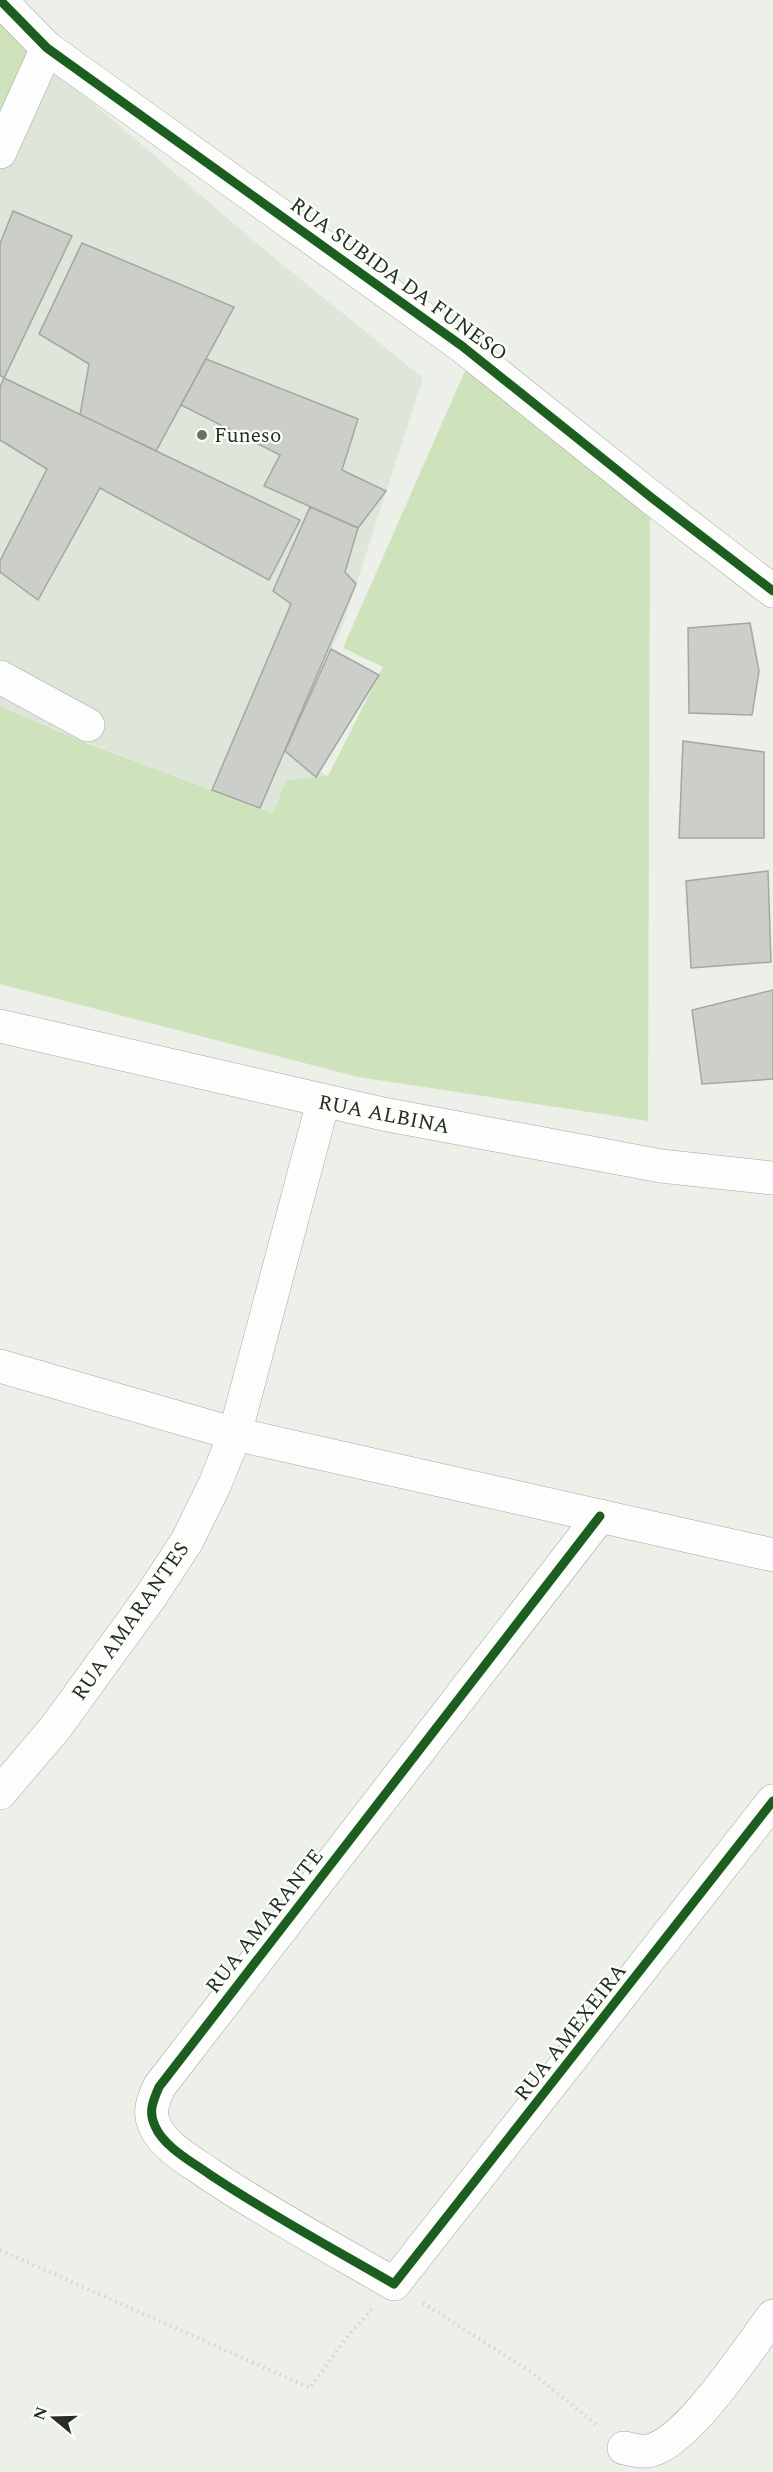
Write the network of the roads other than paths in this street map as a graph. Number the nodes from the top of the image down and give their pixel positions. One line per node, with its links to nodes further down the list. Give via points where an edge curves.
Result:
1 (0, 0): 2 (street, RUA SUBIDA DA FUNESO)
2 (47, 48): 3 (street); 4 (street, RUA SUBIDA DA FUNESO, via 462,346)
3 (0, 152)
4 (773, 591)
5 (0, 677): 6 (street)
6 (88, 725)
7 (0, 1026): 8 (street, RUA ALBINA)
8 (323, 1102): 9 (street, RUA ALBINA, via 661,1167); 11 (street, RUA AMARANTES)
9 (773, 1179)
10 (0, 1366): 11 (street)
11 (235, 1434): 12 (street); 14 (street, RUA AMARANTES, via 187,1541 169,1569 56,1727)
12 (600, 1516): 13 (street); 16 (street, RUA AMARANTE, via 173,2068 152,2103 155,2128 189,2160 253,2203)
13 (773, 1555)
14 (0, 1793)
15 (773, 1800): 16 (street, RUA AMEXEIRA)
16 (394, 2284)
17 (773, 2316): 18 (street, via 690,2424 661,2446 645,2452)
18 (624, 2448)

